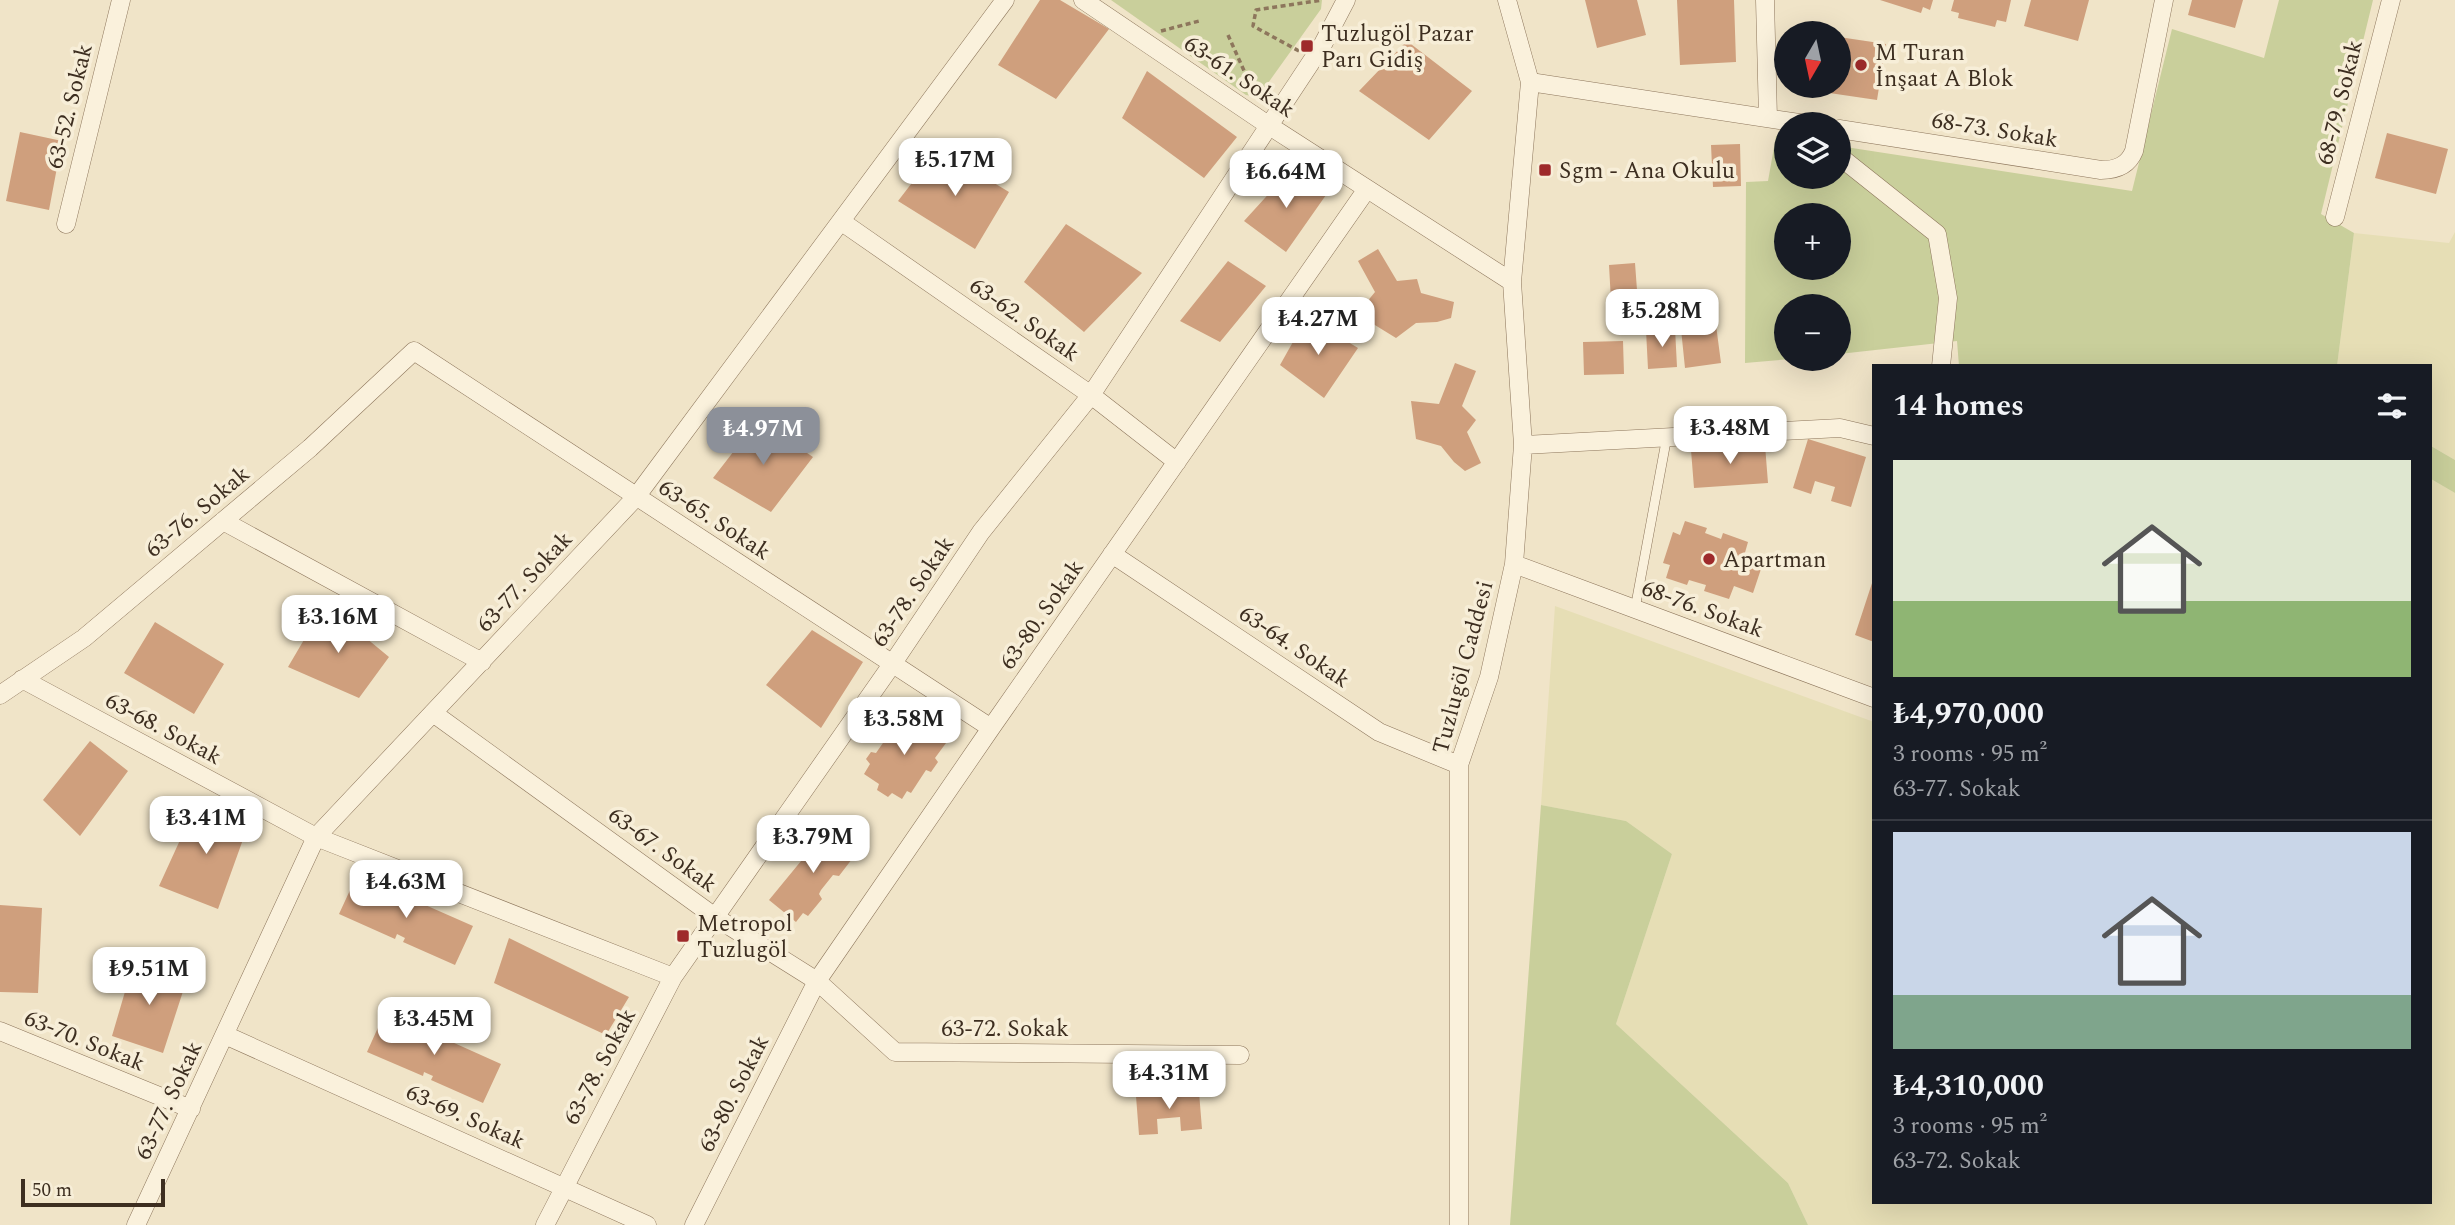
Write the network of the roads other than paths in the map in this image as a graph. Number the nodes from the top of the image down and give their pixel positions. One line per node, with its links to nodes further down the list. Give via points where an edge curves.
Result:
1 (121, 0): 18 (street, 63-52. Sokak)
2 (1005, 0): 17 (street, 63-77. Sokak)
3 (1083, 0): 12 (street, 63-61. Sokak)
4 (1346, 0): 12 (street, 63-78. Sokak, via 1313,58)
5 (1507, 0): 9 (street, Tuzlugöl Caddesi)
6 (1765, 0): 10 (street)
7 (2164, 0): 13 (street, 68-73. Sokak, via 2134,151 2126,163 2110,170)
8 (2391, 0): 16 (street, 68-79. Sokak)
9 (1530, 82): 10 (street); 19 (street, Tuzlugöl Caddesi)
10 (1768, 118): 11 (street)
11 (1774, 119)
12 (1266, 124): 15 (street, 63-61. Sokak); 22 (street, 63-78. Sokak)
13 (1851, 131)
14 (1851, 166): 21 (street, via 1937,234 1948,298)
15 (1367, 189): 19 (street, 63-61. Sokak); 26 (street, 63-80. Sokak)
16 (2335, 217)
17 (842, 222): 22 (street, 63-62. Sokak); 27 (street, 63-77. Sokak)
18 (66, 224)
19 (1512, 282): 25 (street, Tuzlugöl Caddesi)
20 (414, 351): 27 (street, 63-65. Sokak); 28 (street, 63-76. Sokak, via 310,448)
21 (1941, 364)
22 (1091, 395): 26 (street, 63-62. Sokak); 33 (street, 63-78. Sokak, via 981,532)
23 (1667, 436): 24 (street, via 1840,428); 25 (street); 31 (lane)
24 (1872, 436)
25 (1523, 444): 30 (street, Tuzlugöl Caddesi)
26 (1177, 462): 29 (street, 63-80. Sokak)
27 (636, 497): 32 (street, 63-77. Sokak); 33 (street, 63-65. Sokak)
28 (223, 520): 32 (street); 34 (street, 63-76. Sokak, via 84,638)
29 (1112, 554): 38 (street, 63-80. Sokak); 39 (street, 63-64. Sokak, via 1379,732)
30 (1514, 564): 31 (street, 68-76. Sokak); 39 (street, Tuzlugöl Caddesi, via 1489,677)
31 (1635, 609): 36 (street, 68-76. Sokak)
32 (481, 662): 37 (street, 63-77. Sokak)
33 (893, 663): 38 (street, 63-65. Sokak); 41 (street, 63-78. Sokak)
34 (22, 680): 35 (street, 63-76. Sokak); 40 (street, 63-68. Sokak)
35 (0, 695)
36 (1872, 697)
37 (433, 713): 40 (street, 63-77. Sokak); 41 (street, 63-67. Sokak)
38 (991, 728): 43 (street, 63-80. Sokak)
39 (1459, 765): 54 (street, Tuzlugöl Caddesi)
40 (316, 837): 42 (street, 63-68. Sokak); 45 (street, 63-77. Sokak)
41 (715, 917): 42 (street, 63-78. Sokak); 43 (street, 63-67. Sokak)
42 (673, 977): 49 (street, 63-78. Sokak)
43 (817, 981): 46 (street, 63-67. Sokak); 53 (street, 63-80. Sokak)
44 (0, 1031): 48 (street, 63-70. Sokak)
45 (225, 1035): 48 (street, 63-77. Sokak); 49 (street, 63-69. Sokak)
46 (895, 1052): 47 (street, 63-72. Sokak)
47 (1240, 1055)
48 (191, 1109): 50 (street, 63-77. Sokak)
49 (563, 1187): 51 (street, 63-78. Sokak); 52 (street, 63-69. Sokak)
50 (136, 1225)
51 (545, 1225)
52 (647, 1225)
53 (694, 1225)
54 (1459, 1225)

